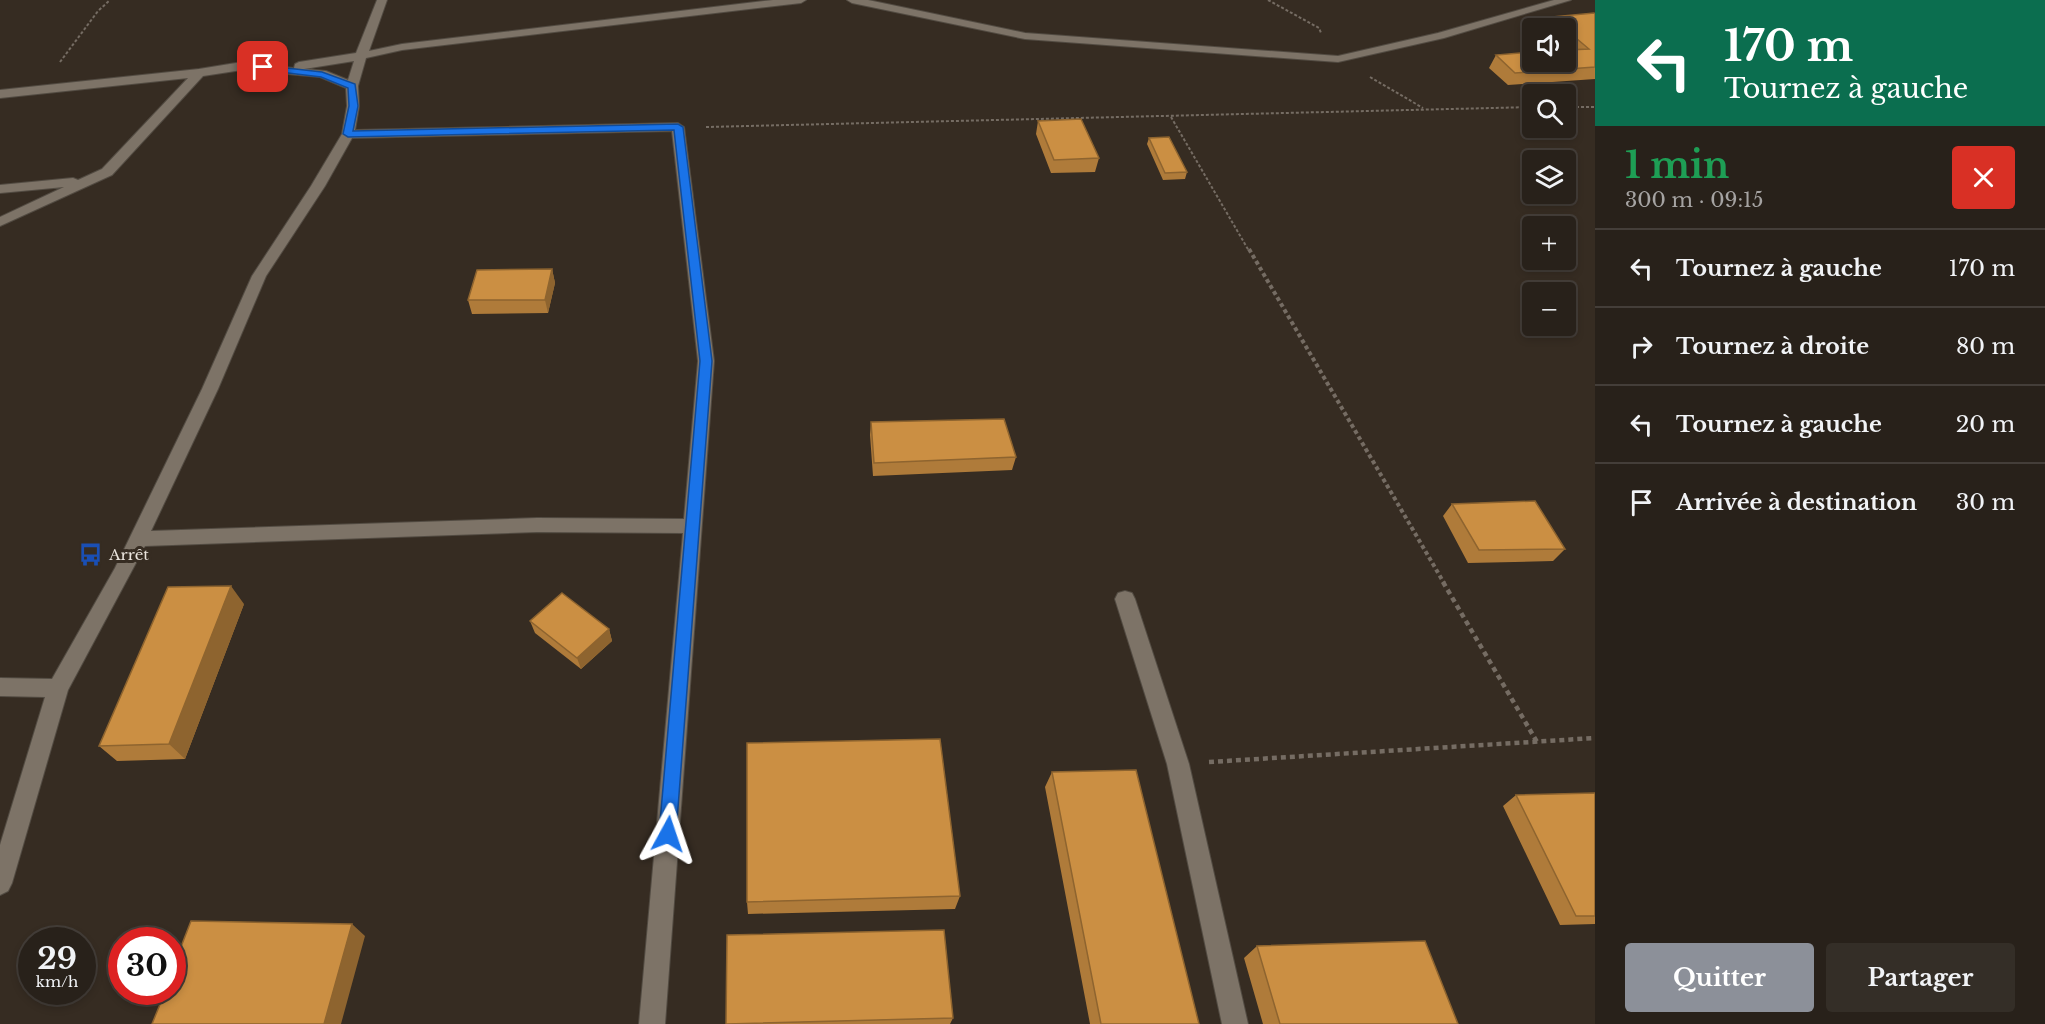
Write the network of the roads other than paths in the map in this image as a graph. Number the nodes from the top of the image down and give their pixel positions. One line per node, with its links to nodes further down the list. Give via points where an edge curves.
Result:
1 (382, 0): 5 (street)
2 (801, 0): 5 (street, via 660,13 402,47)
3 (852, 0): 4 (street, via 1025,36 1338,59 1440,36)
4 (1566, 0)
5 (361, 56): 6 (street); 8 (street)
6 (283, 69): 7 (street, via 242,66); 8 (street, via 322,74)
7 (199, 73): 9 (street); 11 (street, via 107,172)
8 (352, 86): 10 (street, via 354,106)
9 (0, 94)
10 (348, 134): 14 (street, via 678,127 706,361); 15 (street, via 259,276)
11 (84, 181): 12 (street); 13 (street)
12 (0, 189)
13 (0, 222)
14 (693, 526): 15 (street, via 537,525); 20 (street)
15 (139, 539): 18 (street)
16 (1125, 599): 21 (street, via 1178,764)
17 (0, 687): 18 (street)
18 (58, 688): 19 (street)
19 (0, 883)
20 (652, 1024)
21 (1235, 1024)

